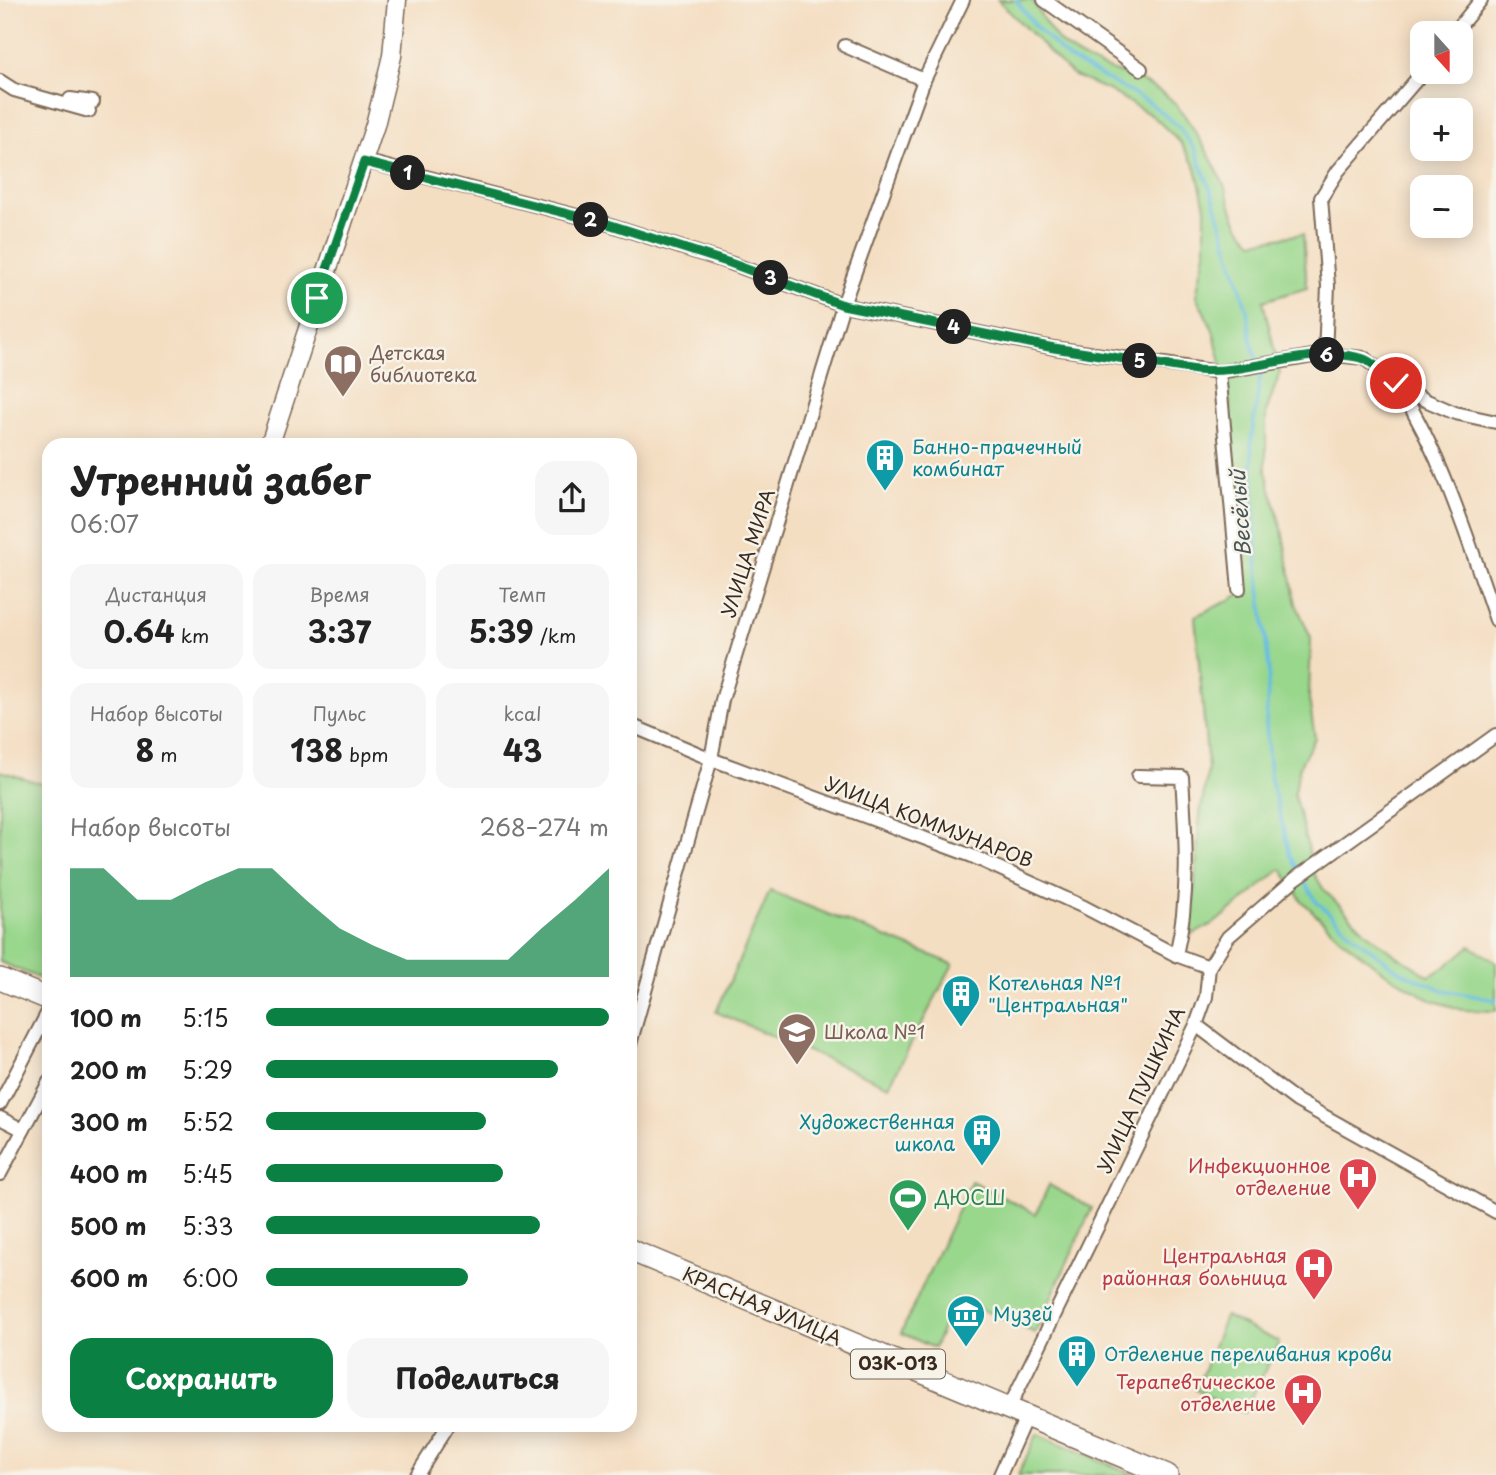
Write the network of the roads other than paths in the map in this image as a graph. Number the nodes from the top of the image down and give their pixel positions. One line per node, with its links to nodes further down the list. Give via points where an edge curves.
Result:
1 (397, 0): 12 (main road, via 392,56)
2 (963, 0): 8 (street, УЛИЦА МИРА)
3 (1044, 0): 7 (street)
4 (1482, 0): 5 (street)
5 (1464, 21)
6 (845, 46): 8 (street)
7 (1141, 69)
8 (924, 80): 13 (street, УЛИЦА МИРА)
9 (0, 81): 11 (street, via 13,90)
10 (1413, 84): 14 (street, via 1338,171 1321,198 1328,286)
11 (91, 106)
12 (364, 162): 13 (street, via 608,224); 20 (main road)
13 (843, 305): 15 (street, via 1054,348); 25 (street, УЛИЦА МИРА, via 722,700)
14 (1325, 355): 15 (street); 16 (street, via 1364,358)
15 (1219, 372): 21 (street)
16 (1396, 383): 17 (street); 19 (street)
17 (1440, 407): 18 (street); 19 (street, via 1426,416)
18 (1496, 422)
19 (1425, 429): 22 (street, via 1456,502)
20 (272, 438)
21 (1240, 589)
22 (1496, 620)
23 (637, 728): 25 (street, УЛИЦА КОММУНАРОВ)
24 (1496, 735): 28 (street, УЛИЦА ПУШКИНА, via 1295,879 1228,937)
25 (711, 759): 27 (street, УЛИЦА КОММУНАРОВ, via 983,861); 31 (street, УЛИЦА МИРА)
26 (1138, 776): 27 (street, via 1182,777 1186,914)
27 (1176, 955): 28 (street, УЛИЦА КОММУНАРОВ)
28 (1209, 967): 33 (street, УЛИЦА ПУШКИНА, via 1206,997)
29 (0, 979): 30 (main road)
30 (42, 996)
31 (637, 1019)
32 (42, 1023): 35 (street)
33 (1196, 1025): 39 (street, via 1297,1101); 41 (street, УЛИЦА ПУШКИНА)
34 (42, 1095): 37 (street)
35 (0, 1104)
36 (0, 1118): 37 (street)
37 (23, 1130): 38 (street)
38 (0, 1174)
39 (1496, 1212)
40 (637, 1253): 41 (main road, КРАСНАЯ УЛИЦА / 03К-013)
41 (1017, 1414): 44 (street, УЛИЦА ПУШКИНА); 45 (main road, КРАСНАЯ УЛИЦА / 03К-013)
42 (444, 1432): 43 (street)
43 (417, 1475)
44 (1000, 1475)
45 (1167, 1475)

